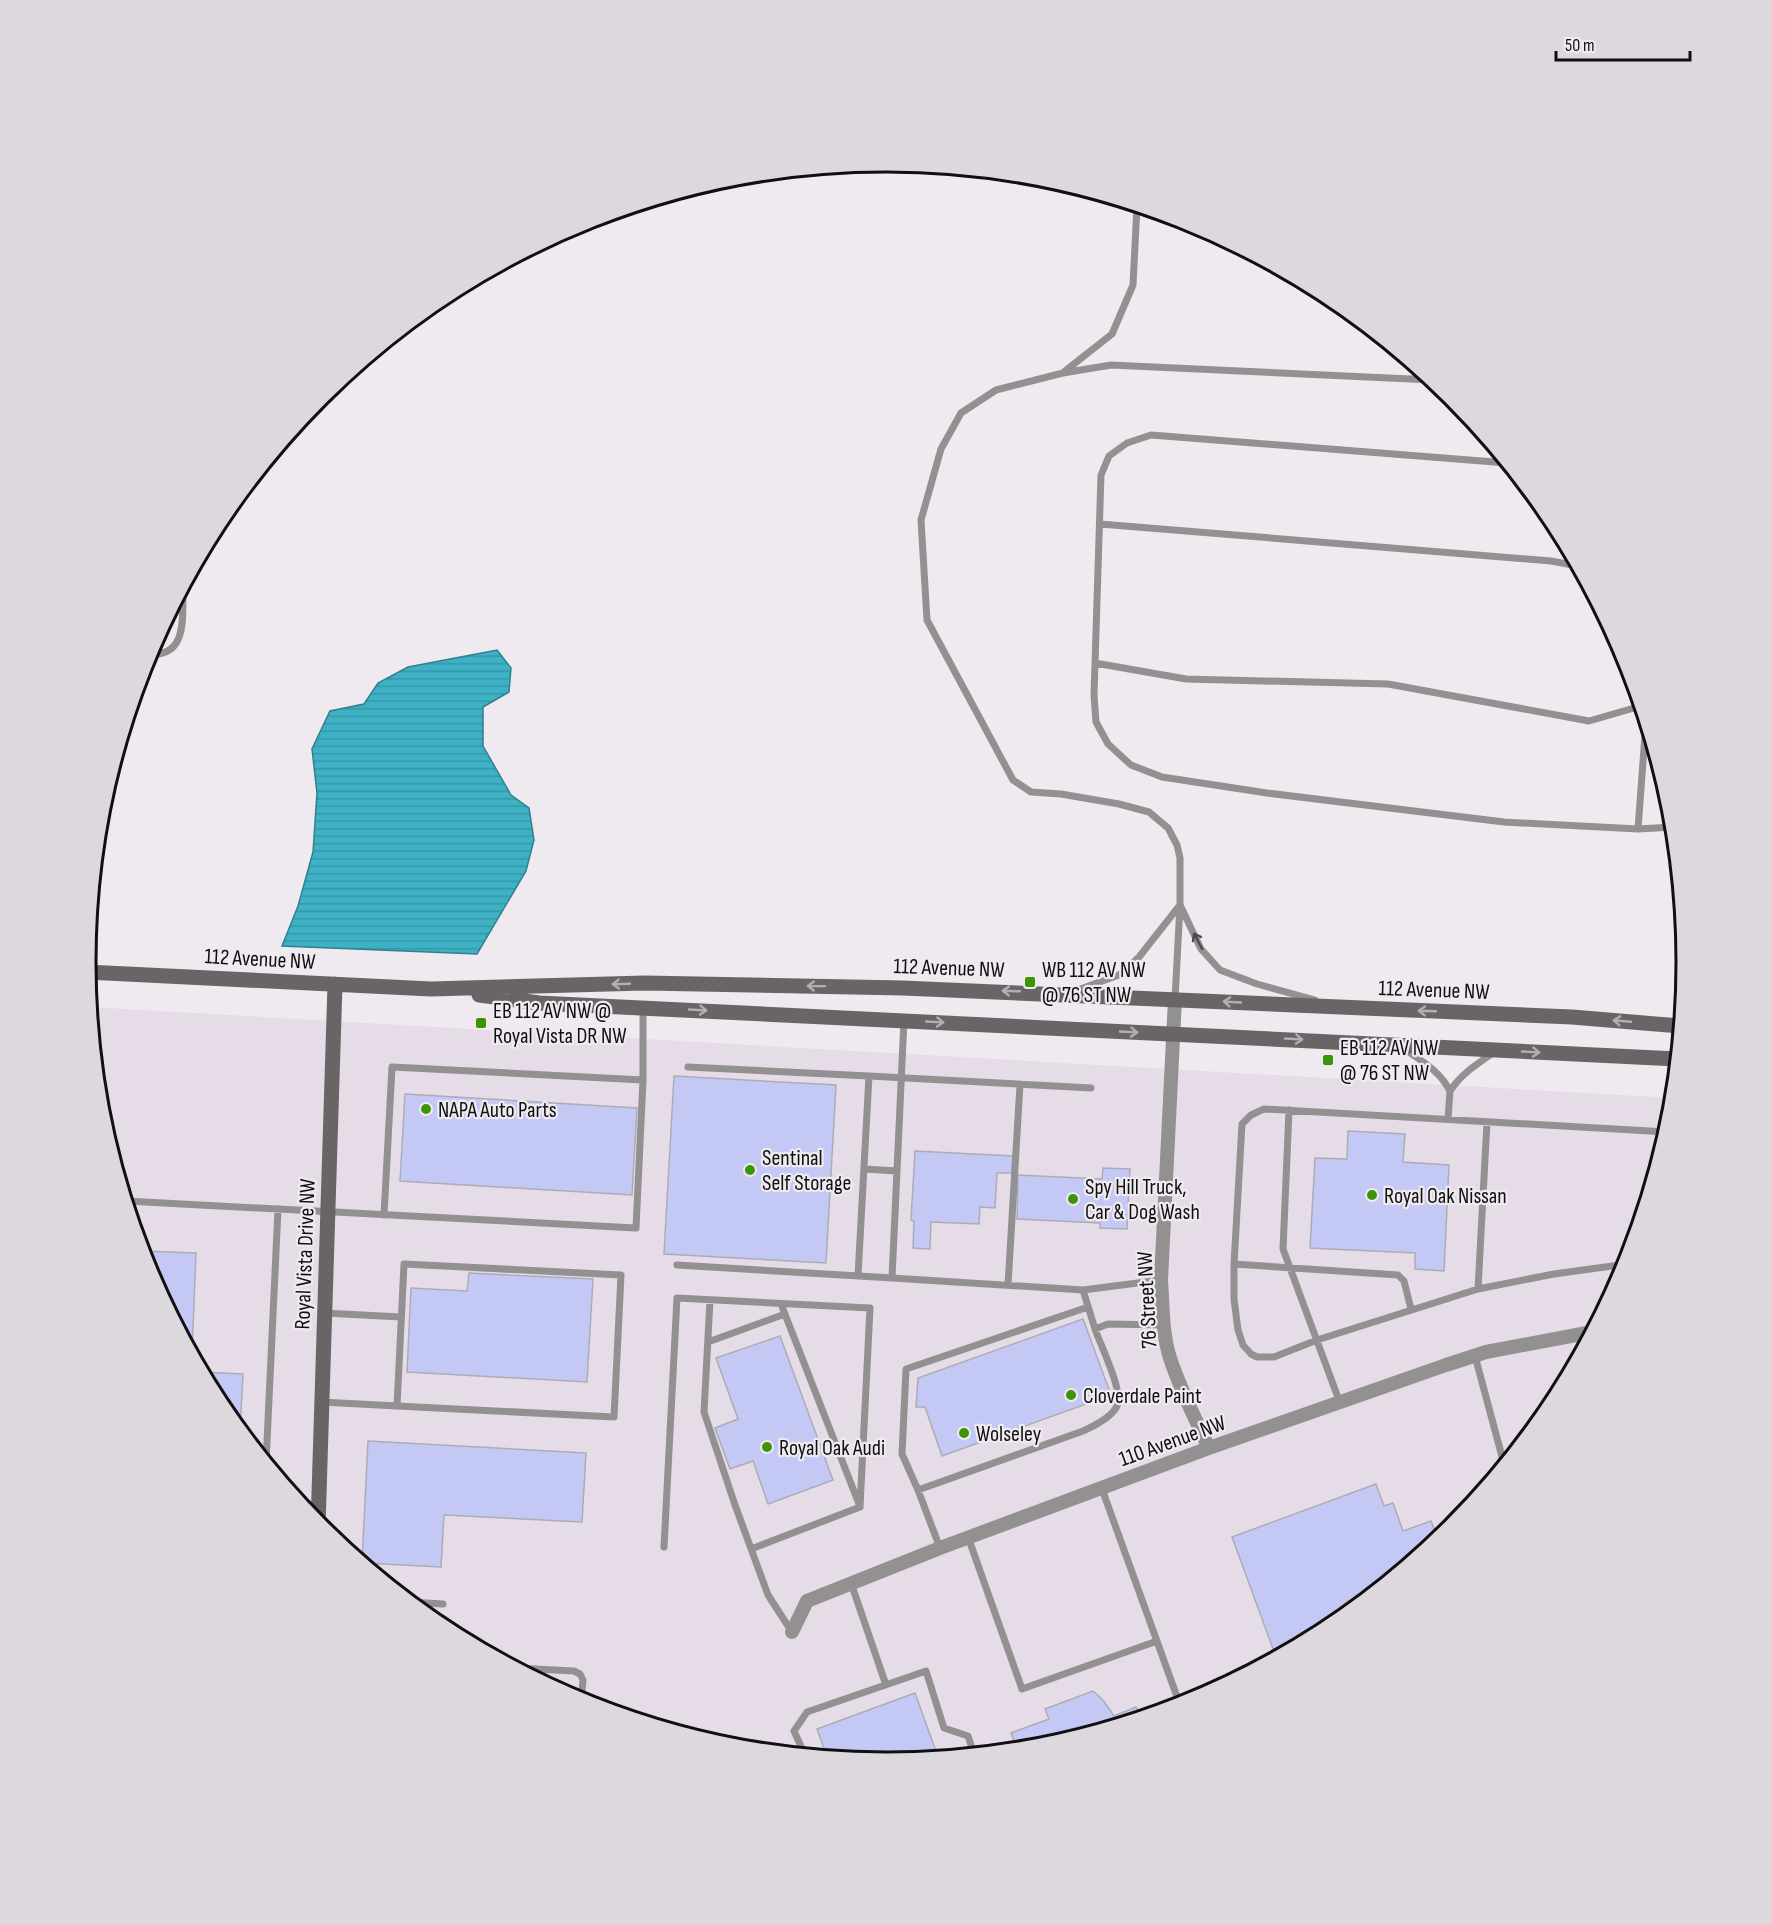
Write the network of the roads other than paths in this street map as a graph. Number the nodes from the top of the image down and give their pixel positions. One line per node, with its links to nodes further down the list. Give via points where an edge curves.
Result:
1 (1137, 213): 2 (lane, via 1133,285 1112,334)
2 (1063, 373): 3 (lane, via 1111,365); 14 (lane, via 996,390 962,413 941,449 921,520 927,620 1013,780 1031,792 1061,794 1149,812 1168,828 1180,858)
3 (1419, 379)
4 (1498, 462): 5 (lane, via 1151,435 1127,443 1109,456 1101,475)
5 (1100, 524): 6 (lane); 9 (lane)
6 (1568, 564)
7 (183, 603): 8 (lane, via 182,633 176,645)
8 (159, 653)
9 (1095, 663): 10 (lane, via 1186,679 1388,684 1589,721); 13 (lane, via 1096,722 1108,744 1131,765 1162,777 1267,794 1504,822)
10 (1634, 708)
11 (1644, 743): 13 (lane)
12 (1664, 828): 13 (lane)
13 (1638, 829)
14 (1180, 905): 18 (lane, via 1139,957 1119,975); 19 (lane); 20 (lane, one-way to 14, via 1221,970 1201,949)
15 (96, 972): 16 (street, 112 Avenue NW)
16 (335, 984): 17 (street, 112 Avenue NW); 43 (street, Royal Vista Drive NW)
17 (431, 989): 18 (street, 112 Avenue NW, one-way to 17, via 645,983); 21 (street, 112 Avenue NW, via 539,1003)
18 (1067, 993): 19 (street, 112 Avenue NW)
19 (1175, 999): 20 (street, 112 Avenue NW, one-way to 19); 24 (street, 76 Street NW)
20 (1341, 1007): 23 (street, 112 Avenue NW, one-way to 20)
21 (643, 1008): 22 (street, 112 Avenue NW, one-way to 22); 31 (lane)
22 (903, 1020): 24 (street, 112 Avenue NW, one-way to 24); 30 (lane)
23 (1673, 1025)
24 (1173, 1034): 25 (street, 112 Avenue NW, one-way to 25); 51 (street, 76 Street NW)
25 (1397, 1044): 26 (street, 112 Avenue NW); 34 (lane, via 1433,1069)
26 (1498, 1050): 27 (street, 112 Avenue NW, one-way to 27); 34 (lane, via 1469,1069)
27 (1670, 1059)
28 (688, 1067): 29 (lane)
29 (869, 1076): 30 (lane); 39 (lane)
30 (901, 1079): 32 (lane); 40 (lane)
31 (643, 1080): 44 (lane, via 392,1067); 44 (lane, via 636,1228)
32 (1020, 1084): 33 (lane); 52 (lane)
33 (1090, 1088)
34 (1450, 1090): 36 (lane)
35 (1289, 1110): 36 (lane); 45 (lane, via 1264,1109 1242,1124); 48 (lane, via 1282,1249)
36 (1448, 1119): 37 (lane)
37 (1487, 1122): 38 (lane); 53 (lane)
38 (1657, 1131)
39 (864, 1169): 40 (lane); 49 (lane)
40 (897, 1171): 50 (lane)
41 (134, 1201): 42 (lane)
42 (278, 1209): 43 (lane); 72 (lane)
43 (329, 1213): 44 (lane); 59 (street, Royal Vista Drive NW)
44 (384, 1215)
45 (1234, 1264): 48 (lane); 65 (lane, via 1238,1330 1251,1354 1274,1357)
46 (677, 1265): 49 (lane)
47 (1615, 1266): 53 (lane)
48 (1290, 1268): 58 (lane, via 1398,1275 1404,1281); 65 (lane)
49 (858, 1276): 50 (lane)
50 (891, 1278): 52 (lane)
51 (1161, 1280): 54 (lane); 62 (street, 76 Street NW)
52 (1008, 1285): 54 (lane)
53 (1478, 1289): 58 (lane)
54 (1083, 1290): 57 (lane)
55 (710, 1300): 56 (lane); 66 (lane); 79 (lane, via 677,1298)
56 (781, 1304): 60 (lane); 76 (lane, via 870,1308)
57 (1088, 1307): 63 (lane); 75 (lane, via 906,1369 903,1454)
58 (1411, 1309): 65 (lane)
59 (324, 1313): 61 (lane); 68 (street, Royal Vista Drive NW)
60 (785, 1314): 66 (lane); 76 (lane)
61 (401, 1317): 70 (lane); 70 (lane, via 404,1264 621,1275 614,1417)
62 (1164, 1325): 63 (lane, via 1108,1324); 71 (street, 76 Street NW, via 1169,1356)
63 (1095, 1329): 75 (lane, via 1117,1387 1116,1409 1083,1431)
64 (1583, 1333): 67 (street, 110 Avenue NW)
65 (1317, 1340): 69 (lane)
66 (708, 1342): 81 (lane, via 704,1412)
67 (1475, 1356): 69 (street, 110 Avenue NW); 73 (lane)
68 (321, 1402): 70 (lane); 77 (street, Royal Vista Drive NW)
69 (1340, 1403): 71 (street, 110 Avenue NW)
70 (397, 1406)
71 (1209, 1448): 74 (street, 110 Avenue NW)
72 (266, 1452)
73 (1502, 1456)
74 (1102, 1489): 78 (street, 110 Avenue NW); 86 (lane)
75 (918, 1490): 80 (lane)
76 (860, 1506): 81 (lane)
77 (318, 1512)
78 (968, 1538): 80 (street, 110 Avenue NW); 86 (lane, via 1022,1689)
79 (664, 1547)
80 (940, 1548): 82 (street, 110 Avenue NW)
81 (751, 1549): 85 (lane, via 768,1595)
82 (851, 1583): 85 (street, 110 Avenue NW, via 807,1601); 88 (lane)
83 (424, 1603): 84 (lane)
84 (443, 1604)
85 (792, 1632)
86 (1157, 1641): 90 (lane)
87 (533, 1669): 89 (lane, via 574,1671 583,1680)
88 (886, 1685): 91 (lane, via 807,1712 794,1731); 92 (lane, via 926,1671 944,1728 968,1736)
89 (582, 1691)
90 (1177, 1696)
91 (801, 1747)
92 (972, 1747)

